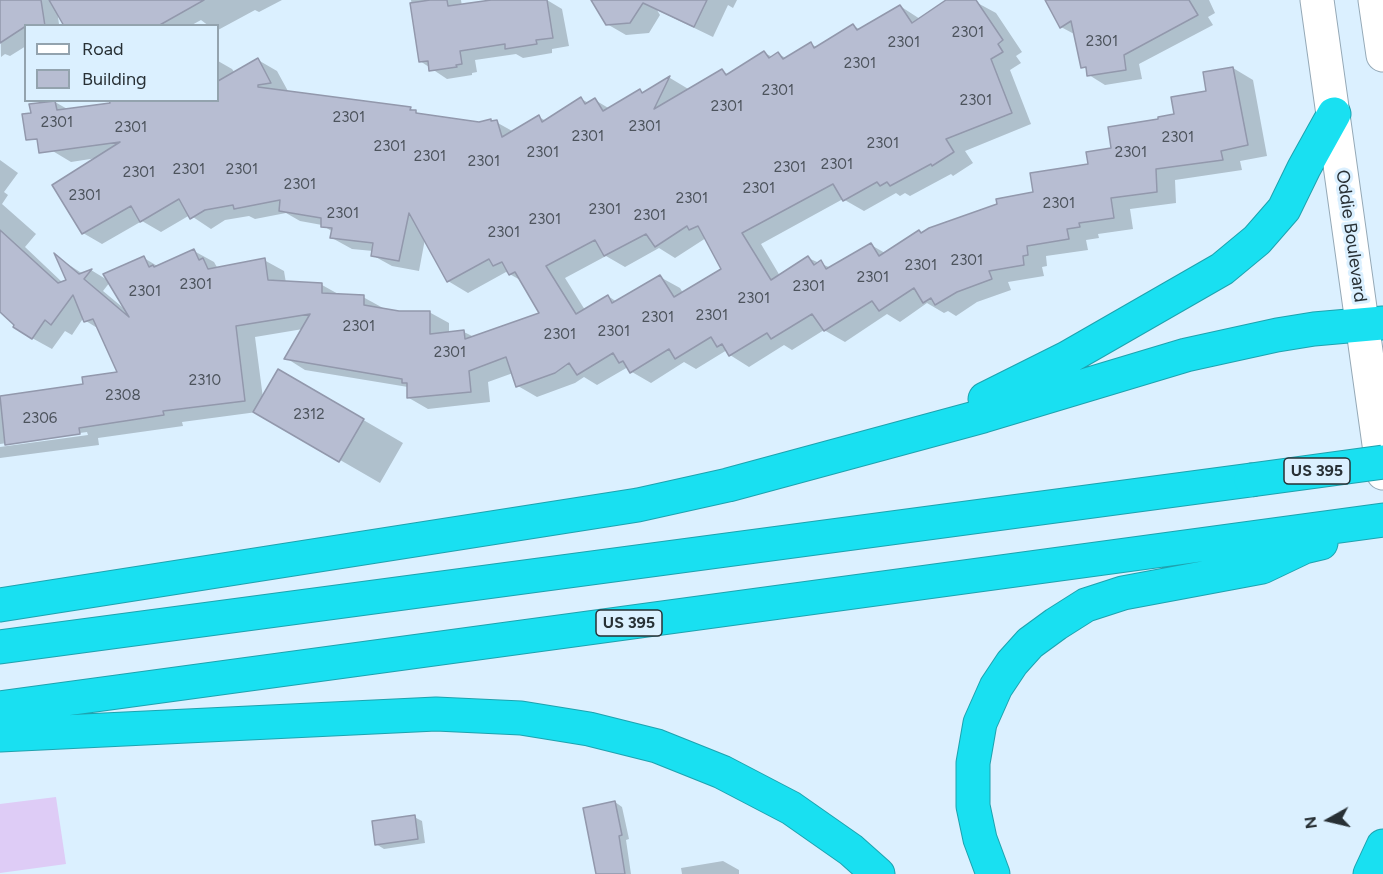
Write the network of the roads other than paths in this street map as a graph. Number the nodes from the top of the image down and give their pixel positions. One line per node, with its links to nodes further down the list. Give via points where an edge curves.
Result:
1 (1317, 0): 4 (main road, Oddie Boulevard)
2 (1375, 0): 3 (main road)
3 (1383, 55)
4 (1334, 114): 5 (main road, Oddie Boulevard); 6 (highway, via 1284,208 1257,240 1222,269)
5 (1373, 323): 6 (highway, via 1277,335 1186,355); 8 (main road, Oddie Boulevard)
6 (931, 430): 12 (highway, via 638,505)
7 (1383, 462): 13 (highway, US 395, bridge)
8 (1383, 473)
9 (1383, 520): 11 (highway, US 395)
10 (1383, 529): 11 (highway, via 1304,547)
11 (1260, 552): 14 (highway, US 395); 18 (highway, via 1086,605 1030,643 1012,663 996,687 981,723 973,763 973,806)
12 (0, 605)
13 (0, 647)
14 (0, 708)
15 (0, 735): 17 (highway, via 436,714 521,718 578,727 657,746 722,772 791,808)
16 (1383, 846): 19 (highway)
17 (878, 874)
18 (993, 874)
19 (1370, 874)

